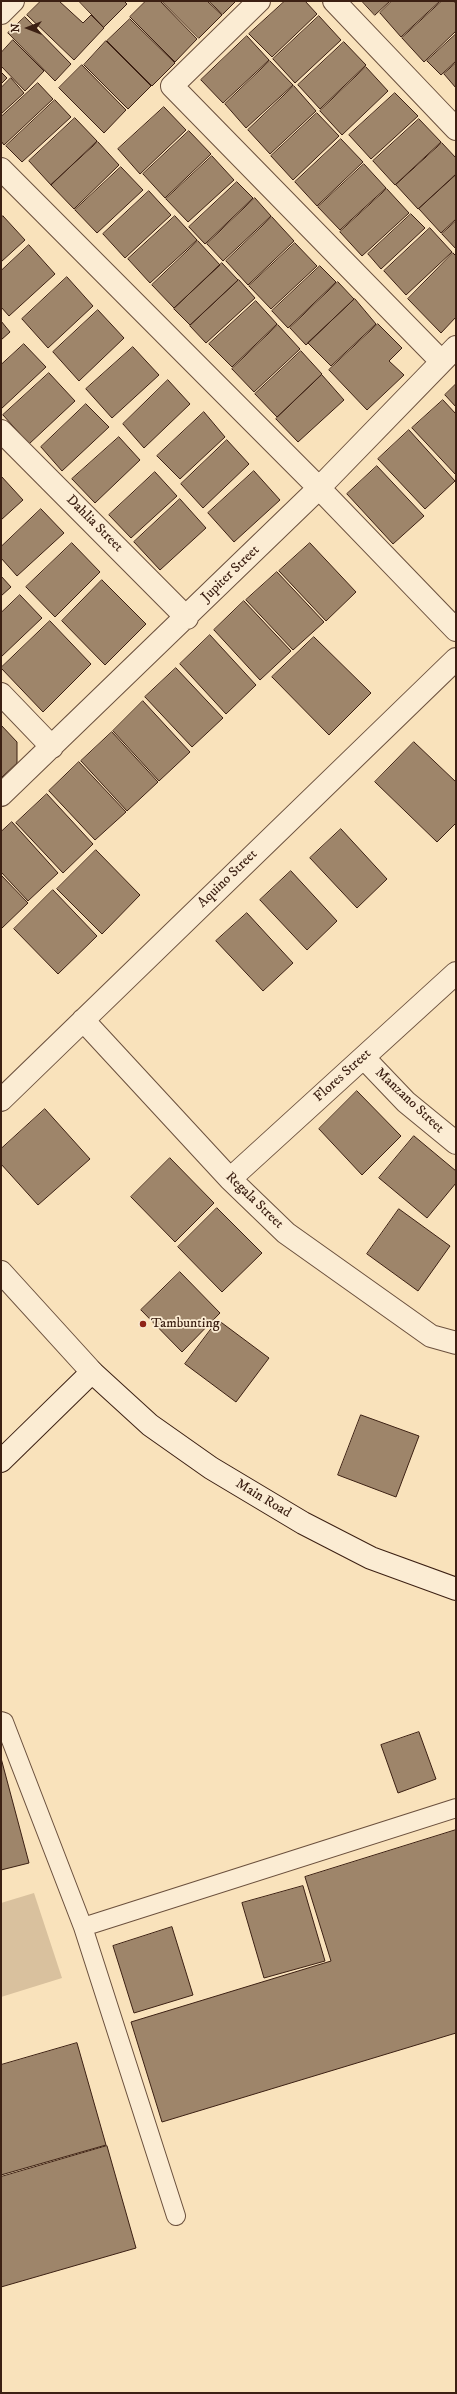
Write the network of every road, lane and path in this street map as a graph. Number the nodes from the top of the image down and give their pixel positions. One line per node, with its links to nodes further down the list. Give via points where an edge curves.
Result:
1 (13, 1): 4 (street)
2 (258, 1): 8 (street, via 172,86)
3 (334, 1): 5 (street)
4 (1, 13)
5 (456, 128)
6 (1, 169): 10 (street)
7 (456, 346): 8 (street, Jupiter Street)
8 (440, 361): 10 (street, Jupiter Street)
9 (1, 431): 11 (street, Dahlia Street)
10 (319, 488): 11 (street, Jupiter Street); 12 (street)
11 (187, 618): 15 (street, Jupiter Street)
12 (456, 630)
13 (456, 659): 18 (street, Aquino Street)
14 (1, 694): 15 (street)
15 (52, 747): 16 (street, Jupiter Street)
16 (1, 795)
17 (456, 973): 19 (street, Flores Street)
18 (83, 1020): 20 (street, Aquino Street); 22 (street, Regala Street)
19 (364, 1058): 21 (street, Manzano Street, via 406,1102); 22 (street, Flores Street)
20 (1, 1100)
21 (456, 1143)
22 (230, 1179): 24 (street, Regala Street, via 286,1233 431,1336)
23 (1, 1272): 25 (street, Main Road)
24 (456, 1343)
25 (92, 1372): 26 (street); 27 (street, Main Road, via 150,1425 217,1472 303,1523 371,1558)
26 (1, 1461)
27 (456, 1589)
28 (1, 1721): 30 (lane, via 4,1722)
29 (456, 1808): 30 (lane)
30 (83, 1927): 31 (lane)
31 (176, 2216)

